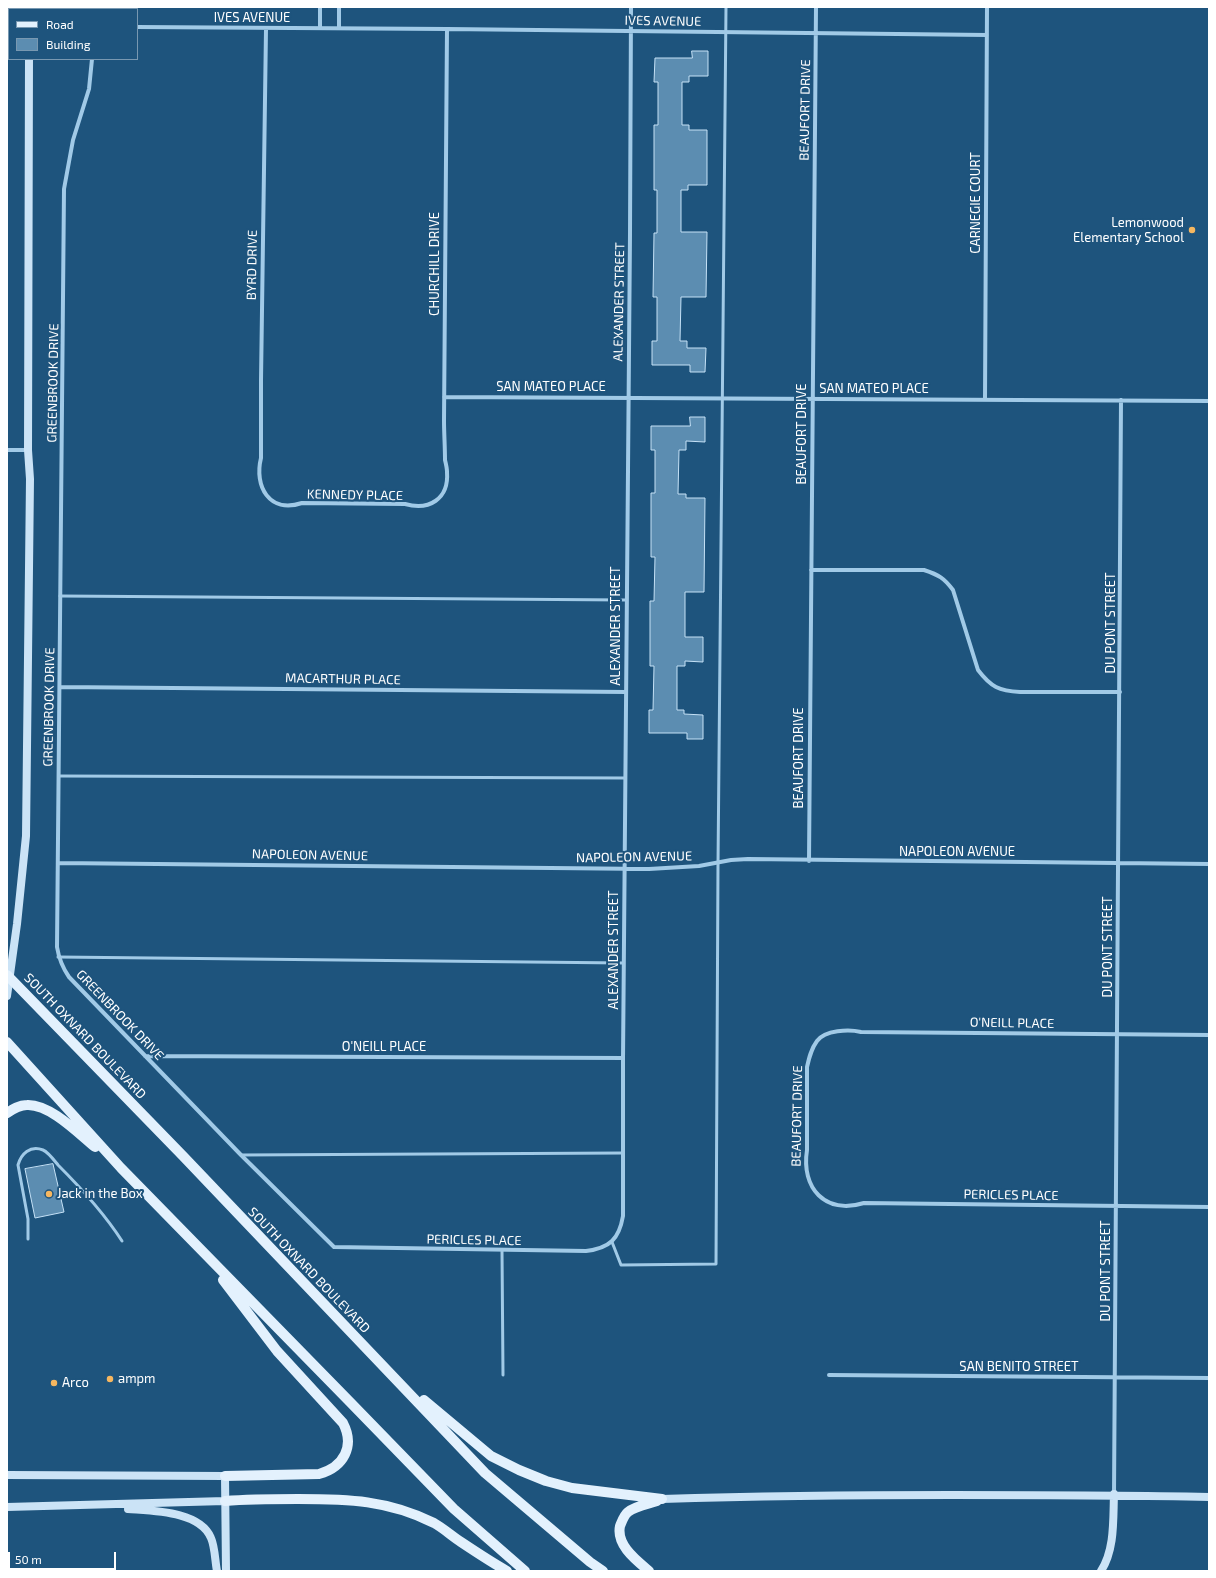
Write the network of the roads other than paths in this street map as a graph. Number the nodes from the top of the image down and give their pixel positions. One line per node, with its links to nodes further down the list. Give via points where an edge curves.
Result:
1 (320, 7): 8 (street)
2 (339, 7): 9 (street)
3 (631, 7): 12 (street, ALEXANDER STREET)
4 (726, 7): 13 (lane)
5 (816, 7): 14 (street, BEAUFORT DRIVE)
6 (987, 7): 15 (street, CARNEGIE COURT)
7 (138, 28): 10 (street, IVES AVENUE)
8 (320, 28): 9 (street, IVES AVENUE); 10 (street, IVES AVENUE)
9 (339, 28): 11 (street, IVES AVENUE)
10 (266, 29): 28 (street, BYRD DRIVE, via 259,477 262,490)
11 (447, 29): 12 (street, IVES AVENUE); 18 (street, CHURCHILL DRIVE)
12 (631, 31): 13 (street, IVES AVENUE); 19 (street, ALEXANDER STREET)
13 (725, 32): 14 (street, IVES AVENUE); 20 (lane)
14 (815, 33): 15 (street, IVES AVENUE); 21 (street, BEAUFORT DRIVE)
15 (987, 35): 22 (street, CARNEGIE COURT)
16 (29, 60): 26 (main road)
17 (92, 60): 30 (street, GREENBROOK DRIVE, via 89,89 74,140 64,189)
18 (444, 397): 19 (street, SAN MATEO PLACE); 27 (street, CHURCHILL DRIVE, via 447,472 446,485)
19 (628, 398): 20 (street, SAN MATEO PLACE); 31 (street, ALEXANDER STREET)
20 (722, 399): 21 (street, SAN MATEO PLACE); 40 (lane)
21 (812, 399): 22 (street, SAN MATEO PLACE); 29 (street, BEAUFORT DRIVE)
22 (985, 399): 23 (street, SAN MATEO PLACE)
23 (1121, 400): 24 (street, SAN MATEO PLACE); 34 (street, DU PONT STREET)
24 (1209, 401)
25 (7, 450): 26 (street)
26 (28, 450): 45 (main road, via 30,479 26,836)
27 (439, 497): 28 (street, KENNEDY PLACE, via 433,503 414,507 405,504 302,503 288,506)
28 (269, 499)
29 (811, 570): 34 (street, via 924,570 937,574 953,590 978,670 986,681 1006,692); 37 (street, BEAUFORT DRIVE)
30 (60, 596): 31 (lane); 32 (street, GREENBROOK DRIVE)
31 (626, 600): 33 (street, ALEXANDER STREET)
32 (60, 686): 33 (street, MACARTHUR PLACE); 35 (street, GREENBROOK DRIVE)
33 (626, 692): 36 (street, ALEXANDER STREET)
34 (1120, 692): 39 (street, DU PONT STREET)
35 (59, 776): 36 (lane); 38 (street, GREENBROOK DRIVE)
36 (624, 778): 42 (street, ALEXANDER STREET)
37 (809, 861): 39 (street, NAPOLEON AVENUE); 40 (street, NAPOLEON AVENUE, via 748,859)
38 (58, 863): 42 (street, NAPOLEON AVENUE); 43 (street, GREENBROOK DRIVE)
39 (1119, 863): 41 (street, NAPOLEON AVENUE); 47 (street, DU PONT STREET)
40 (718, 864): 42 (street, NAPOLEON AVENUE, via 649,869); 62 (lane, via 716,1264 621,1265)
41 (1209, 864)
42 (624, 868): 44 (street, ALEXANDER STREET)
43 (58, 957): 44 (lane); 51 (street, GREENBROOK DRIVE, via 69,977)
44 (624, 963): 52 (street, ALEXANDER STREET)
45 (9, 977): 46 (main road); 66 (main road, SOUTH OXNARD BOULEVARD)
46 (7, 996)
47 (1118, 1035): 48 (street, O'NEILL PLACE); 49 (street, O'NEILL PLACE, via 844,1030 835,1031); 58 (street, DU PONT STREET)
48 (1209, 1035)
49 (818, 1040): 57 (street, BEAUFORT DRIVE, via 807,1067 805,1163 807,1176)
50 (7, 1042): 56 (main road)
51 (145, 1056): 52 (street, O'NEILL PLACE); 55 (street, GREENBROOK DRIVE)
52 (623, 1058): 54 (street, ALEXANDER STREET)
53 (7, 1113): 56 (main road, via 25,1104 44,1108)
54 (624, 1153): 55 (lane); 62 (street, ALEXANDER STREET, via 624,1216 620,1230)
55 (241, 1155): 64 (street, GREENBROOK DRIVE)
56 (121, 1168): 63 (main road)
57 (816, 1193): 58 (street, PERICLES PLACE, via 833,1203 846,1206 864,1203)
58 (1116, 1206): 59 (street, PERICLES PLACE); 69 (street, DU PONT STREET)
59 (1209, 1207)
60 (28, 1239): 61 (lane, via 28,1219 18,1165 25,1152 34,1148 44,1150 74,1181 110,1222)
61 (122, 1240)
62 (612, 1242): 65 (street, PERICLES PLACE, via 586,1251)
63 (198, 1247): 72 (main road, via 277,1351 343,1423 349,1440 338,1464 328,1472); 82 (main road, via 454,1509)
64 (334, 1247): 65 (street, PERICLES PLACE)
65 (502, 1251): 67 (lane)
66 (387, 1370): 75 (main road, via 491,1456 519,1470 572,1488); 83 (main road, SOUTH OXNARD BOULEVARD, via 486,1473)
67 (503, 1375)
68 (829, 1375): 69 (street, SAN BENITO STREET)
69 (1115, 1378): 70 (street, SAN BENITO STREET); 73 (street, DU PONT STREET)
70 (1209, 1378)
71 (7, 1475): 72 (main road)
72 (225, 1476): 76 (main road)
73 (1114, 1494): 74 (main road); 75 (main road); 85 (main road, via 1111,1546)
74 (1209, 1497)
75 (662, 1499): 84 (main road, via 628,1512 622,1520 620,1529 625,1548)
76 (225, 1501): 77 (main road); 80 (main road); 81 (main road, via 342,1499 382,1504 434,1523)
77 (91, 1505): 78 (main road); 79 (main road, via 153,1511 192,1519 205,1527 212,1538)
78 (7, 1507)
79 (217, 1571)
80 (226, 1571)
81 (507, 1571)
82 (525, 1571)
83 (603, 1571)
84 (649, 1571)
85 (1101, 1571)

